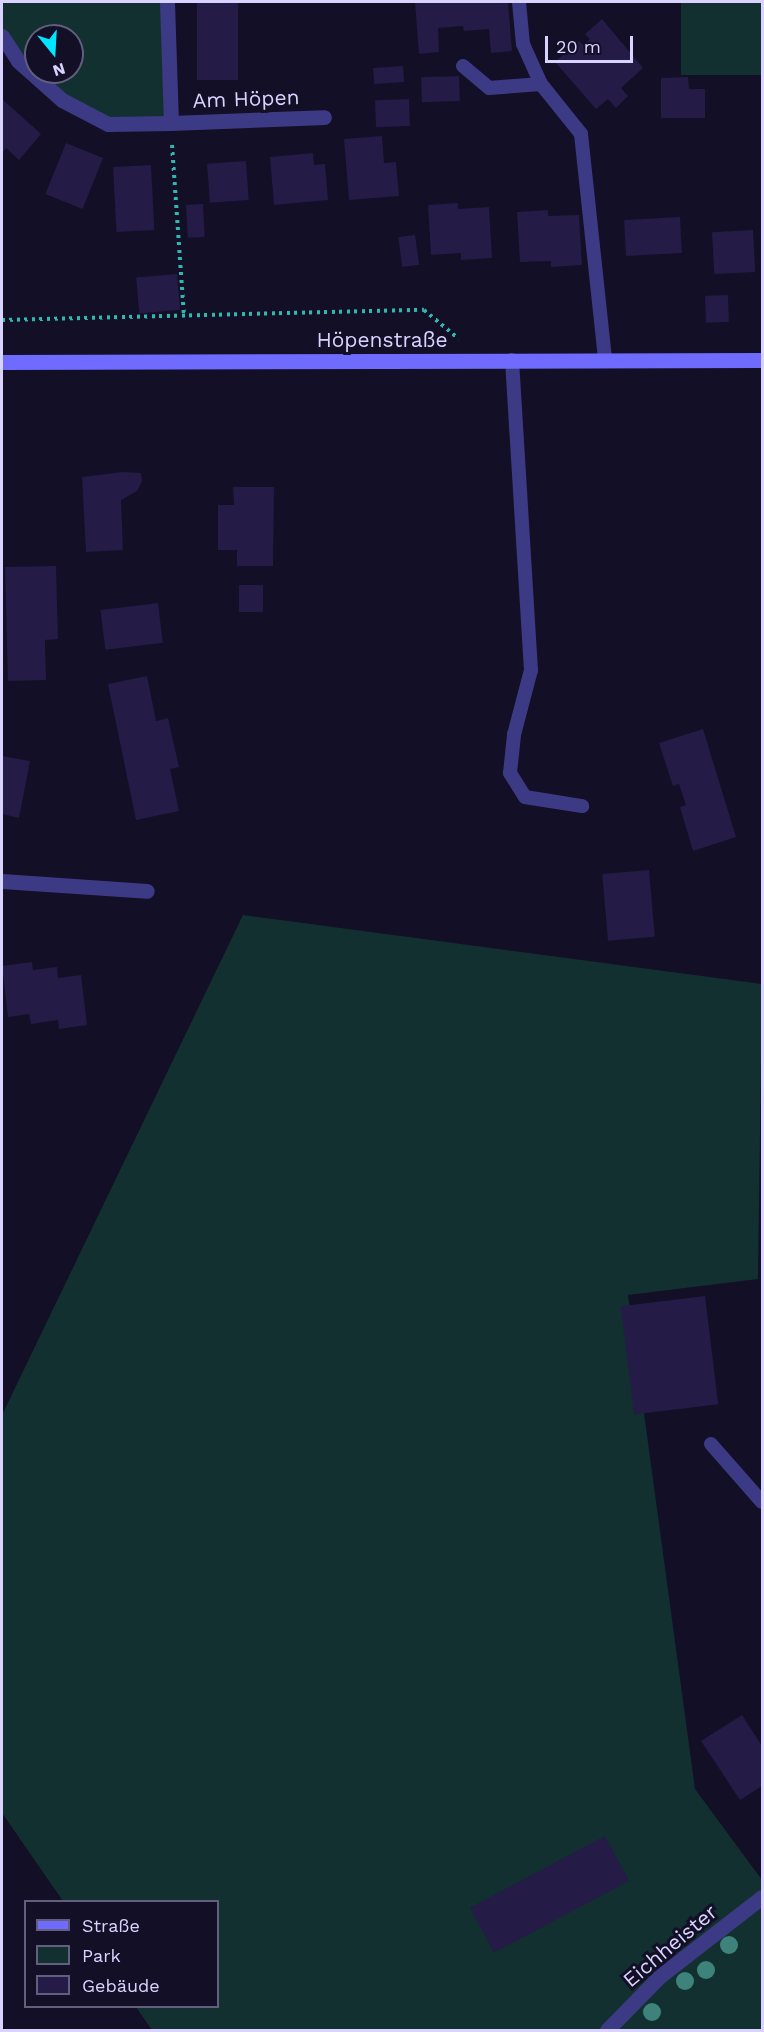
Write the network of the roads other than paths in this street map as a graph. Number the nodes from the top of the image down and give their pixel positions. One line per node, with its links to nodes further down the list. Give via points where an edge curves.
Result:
1 (166, 2): 7 (street, Am Höpen)
2 (519, 2): 5 (lane, via 523,44)
3 (2, 36): 7 (street, Am Höpen, via 18,62 62,100 108,124)
4 (463, 66): 5 (lane, via 489,88)
5 (541, 84): 9 (lane, via 581,134)
6 (324, 117): 7 (street, Am Höpen)
7 (171, 123)
8 (512, 360): 9 (main road, Höpenstraße); 11 (main road, Höpenstraße); 12 (lane, via 531,670 514,735 510,774 525,797)
9 (605, 360): 10 (main road, Höpenstraße)
10 (762, 360)
11 (2, 362)
12 (582, 806)
13 (2, 881): 14 (street)
14 (147, 891)
15 (711, 1444): 16 (lane)
16 (762, 1502)
17 (762, 1897): 18 (street, Eichheister, via 660,1977)
18 (607, 2031)

